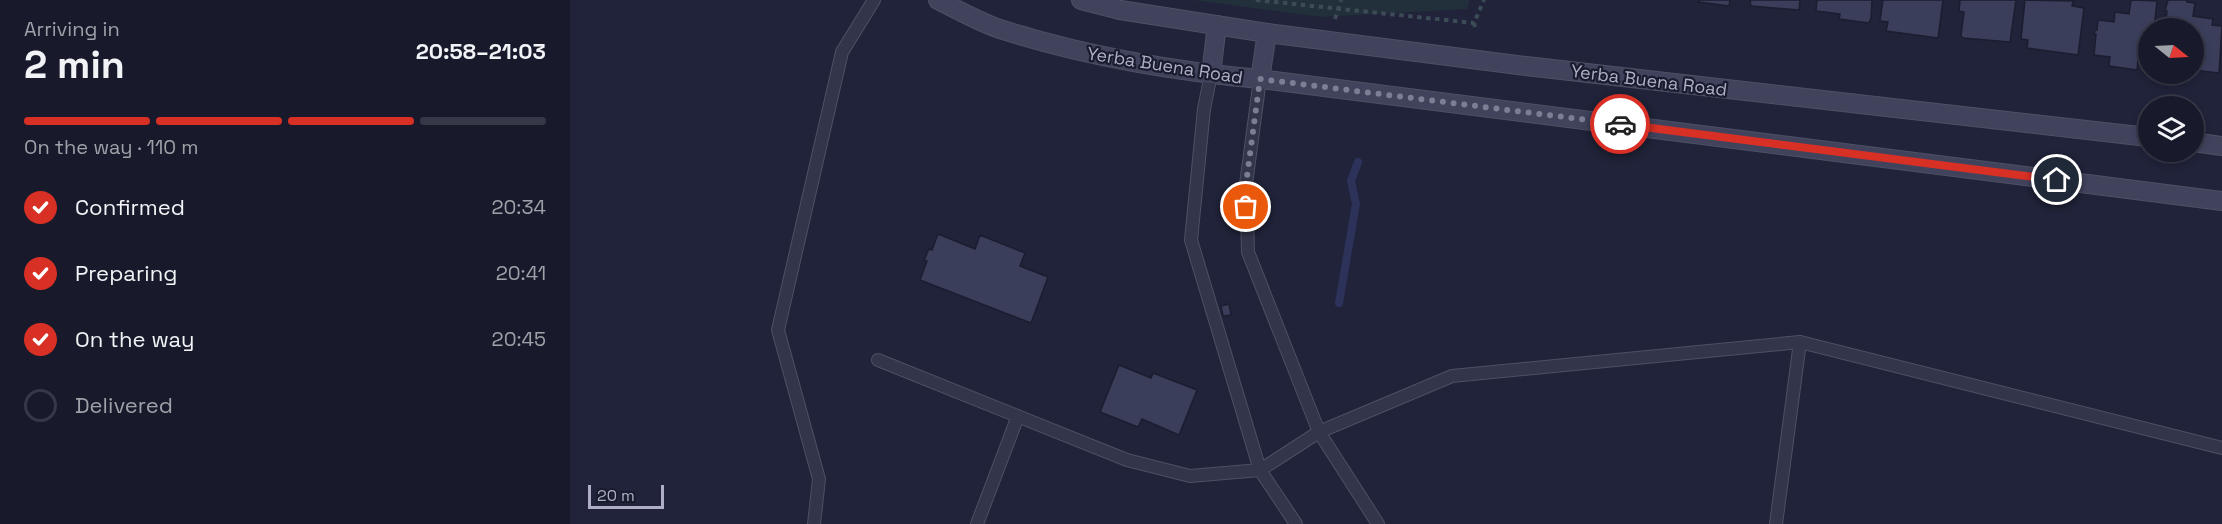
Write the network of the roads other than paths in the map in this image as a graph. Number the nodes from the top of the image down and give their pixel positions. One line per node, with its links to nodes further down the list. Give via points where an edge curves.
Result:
1 (874, 0): 18 (lane, via 842,52 778,330 819,479)
2 (938, 0): 6 (street, Yerba Buena Road, via 998,29 1092,55)
3 (1081, 0): 4 (street, Yerba Buena Road)
4 (1217, 25): 5 (street, Yerba Buena Road); 6 (street)
5 (1267, 33): 7 (street); 8 (street, Yerba Buena Road)
6 (1211, 74): 7 (street, Yerba Buena Road); 17 (lane, via 1191,240)
7 (1260, 79): 11 (street, Yerba Buena Road); 15 (lane, via 1246,184 1248,252)
8 (2138, 136)
9 (2204, 144): 10 (street)
10 (2222, 146)
11 (2222, 201)
12 (1800, 342): 15 (lane, via 1452,376); 16 (lane); 22 (lane)
13 (878, 360): 14 (lane)
14 (1018, 416): 17 (lane, via 1127,460 1190,476); 19 (lane)
15 (1319, 432): 17 (lane); 21 (lane)
16 (2222, 448)
17 (1260, 470): 20 (lane)
18 (814, 524)
19 (977, 524)
20 (1296, 524)
21 (1378, 524)
22 (1776, 524)

